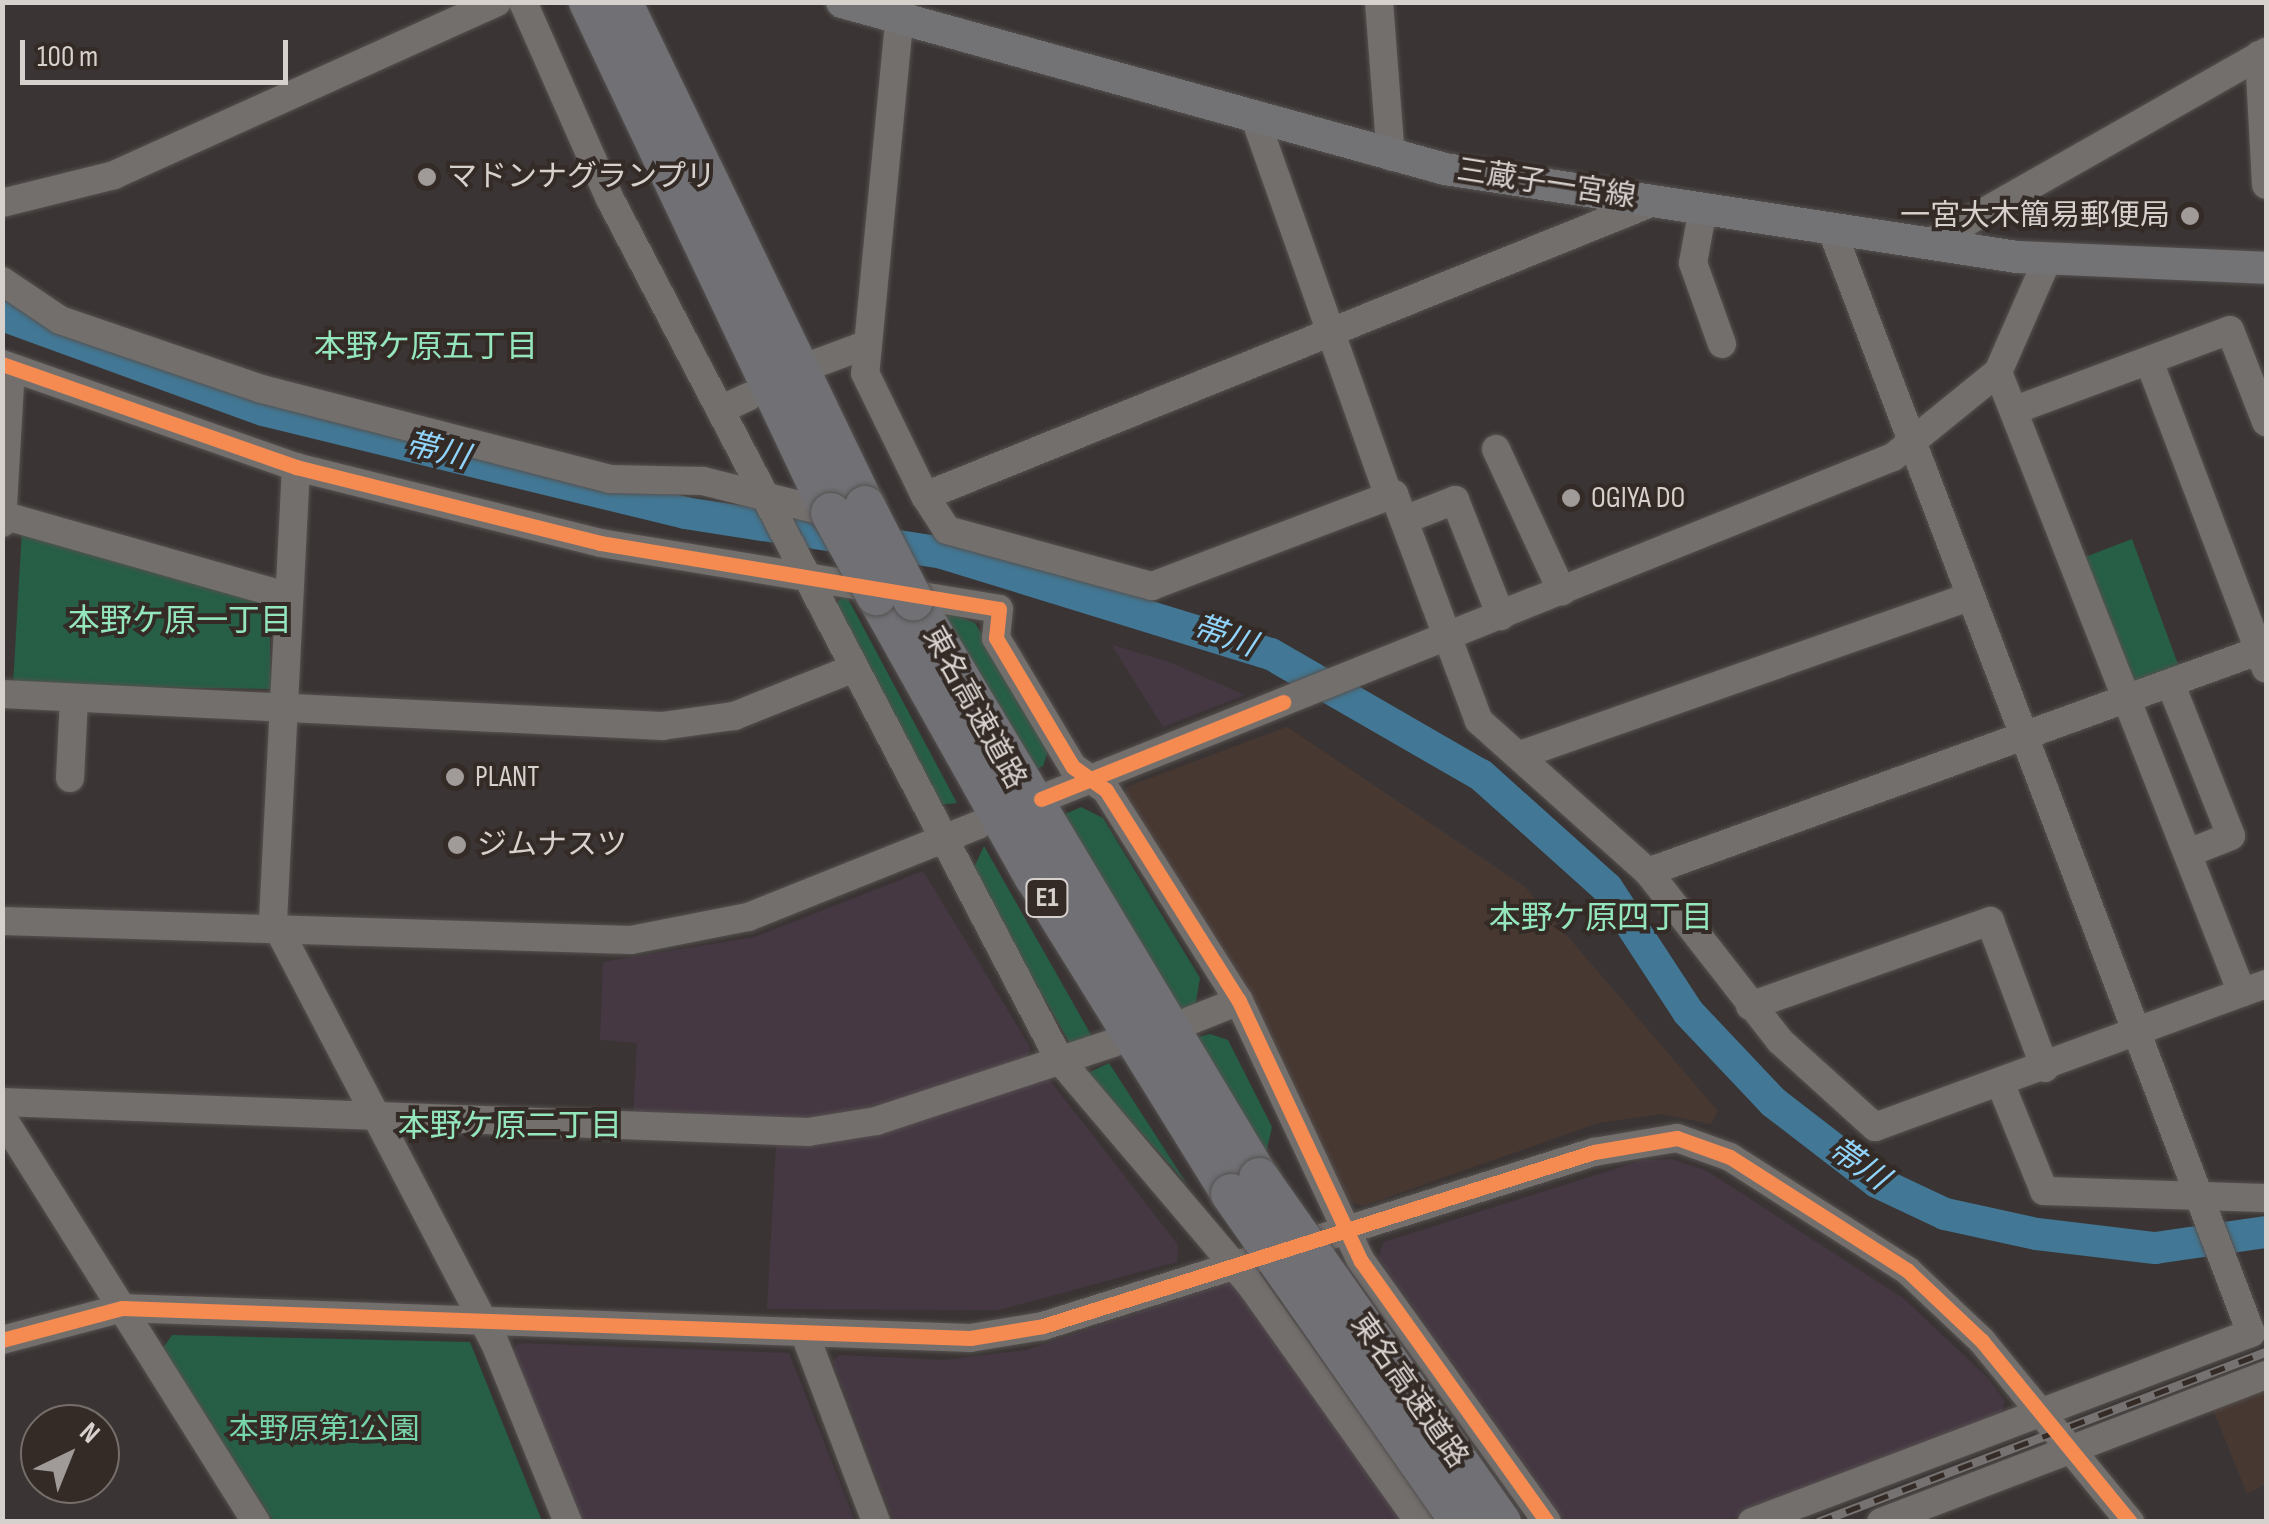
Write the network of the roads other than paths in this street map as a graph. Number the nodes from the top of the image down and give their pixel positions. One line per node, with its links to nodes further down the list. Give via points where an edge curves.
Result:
1 (497, 2): 13 (street, via 114,175)
2 (523, 2): 28 (street)
3 (589, 2): 37 (highway, 東名高速道路)
4 (622, 2): 37 (highway, 東名高速道路)
5 (842, 2): 7 (main road, 三蔵子一宮線)
6 (1379, 2): 10 (street)
7 (900, 11): 9 (main road, 三蔵子一宮線); 21 (street)
8 (2263, 53): 11 (street); 16 (street)
9 (1256, 121): 10 (main road, 三蔵子一宮線); 20 (street)
10 (1391, 158): 12 (main road, 三蔵子一宮線)
11 (2266, 184)
12 (1656, 201): 14 (main road, 三蔵子一宮線); 20 (street)
13 (2, 203)
14 (1703, 208): 15 (main road, 三蔵子一宮線); 22 (street, via 1693,264)
15 (1833, 233): 16 (main road, 三蔵子一宮線); 31 (street)
16 (1926, 245): 17 (main road, 三蔵子一宮線)
17 (2048, 258): 18 (main road, 三蔵子一宮線); 26 (street)
18 (2266, 268)
19 (2, 281): 34 (street, via 60,320 262,390 610,479)
20 (1333, 334): 35 (street); 36 (street)
21 (868, 344): 24 (street); 35 (street, via 865,373)
22 (1722, 344)
23 (2148, 361): 29 (street); 30 (street, via 2230,330); 46 (street)
24 (817, 363)
25 (7, 366): 33 (street); 38 (street)
26 (1998, 372): 29 (street); 31 (street)
27 (748, 397): 28 (street)
28 (720, 410): 34 (street)
29 (2015, 410): 51 (street)
30 (2266, 422)
31 (1909, 448): 41 (street); 43 (street)
32 (1496, 449): 41 (street)
33 (296, 467): 40 (street, via 601,542); 42 (street)
34 (762, 496): 37 (street); 40 (street)
35 (925, 496): 36 (street, via 947,530 1152,586)
36 (1396, 508): 44 (street, via 1455,500); 45 (street)
37 (848, 509): 76 (highway, 東名高速道路 / E1, bridge)
38 (3, 516): 39 (street); 42 (street)
39 (2, 523)
40 (802, 573): 47 (street); 56 (street, via 998,610 996,638 1073,767)
41 (1562, 592): 44 (street)
42 (286, 596): 52 (street)
43 (1964, 598): 53 (street); 54 (street)
44 (1501, 616): 45 (street)
45 (1449, 636): 54 (street, via 1478,721); 56 (street)
46 (2264, 656): 48 (street)
47 (852, 668): 52 (street, via 693,724); 59 (street)
48 (2171, 686): 51 (street); 60 (street, via 2231,836)
49 (2, 694): 50 (street)
50 (74, 698): 52 (street); 55 (street)
51 (2125, 701): 53 (street); 60 (street)
52 (283, 709): 63 (street)
53 (2021, 741): 61 (street); 68 (street)
54 (1520, 755): 61 (street)
55 (70, 778)
56 (1090, 779): 57 (street); 65 (street)
57 (1042, 799)
58 (978, 824): 59 (street)
59 (942, 839): 63 (street, via 748,917 678,934 525,940); 70 (street)
60 (2188, 853): 64 (street)
61 (1648, 872): 66 (street)
62 (2, 921): 63 (street)
63 (278, 932): 74 (street)
64 (2254, 989): 68 (street)
65 (1238, 1001): 67 (street); 79 (street)
66 (1750, 1006): 71 (street, via 1990,921); 72 (street, via 1876,1126)
67 (1190, 1022)
68 (2136, 1033): 71 (street); 78 (street)
69 (1114, 1043): 70 (street)
70 (1059, 1059): 74 (street, via 876,1121 808,1132); 80 (street)
71 (2045, 1068): 72 (street)
72 (2001, 1084): 78 (street, via 2044,1191)
73 (2, 1102): 74 (street)
74 (376, 1116): 82 (street)
75 (2, 1117): 81 (street)
76 (1245, 1186): 92 (highway, 東名高速道路 / E1, bridge); 93 (highway, 東名高速道路 / E1, bridge)
77 (2266, 1198): 78 (street)
78 (2203, 1206): 86 (street, via 2251,1333)
79 (1345, 1230): 80 (street); 86 (street, via 1594,1152 1677,1138 1730,1157 1908,1271); 94 (street)
80 (1231, 1260): 83 (street, via 1043,1326 970,1338); 91 (street)
81 (122, 1308): 82 (street); 84 (street); 88 (street)
82 (482, 1316): 83 (street); 89 (street)
83 (804, 1332): 90 (street)
84 (2, 1340)
85 (2266, 1375): 87 (street)
86 (2040, 1412): 87 (street); 95 (street)
87 (2072, 1450): 96 (street); 97 (street)
88 (256, 1522)
89 (568, 1522)
90 (876, 1522)
91 (1418, 1522)
92 (1460, 1522)
93 (1500, 1522)
94 (1547, 1522)
95 (1752, 1522)
96 (1882, 1522)
97 (2130, 1522)

